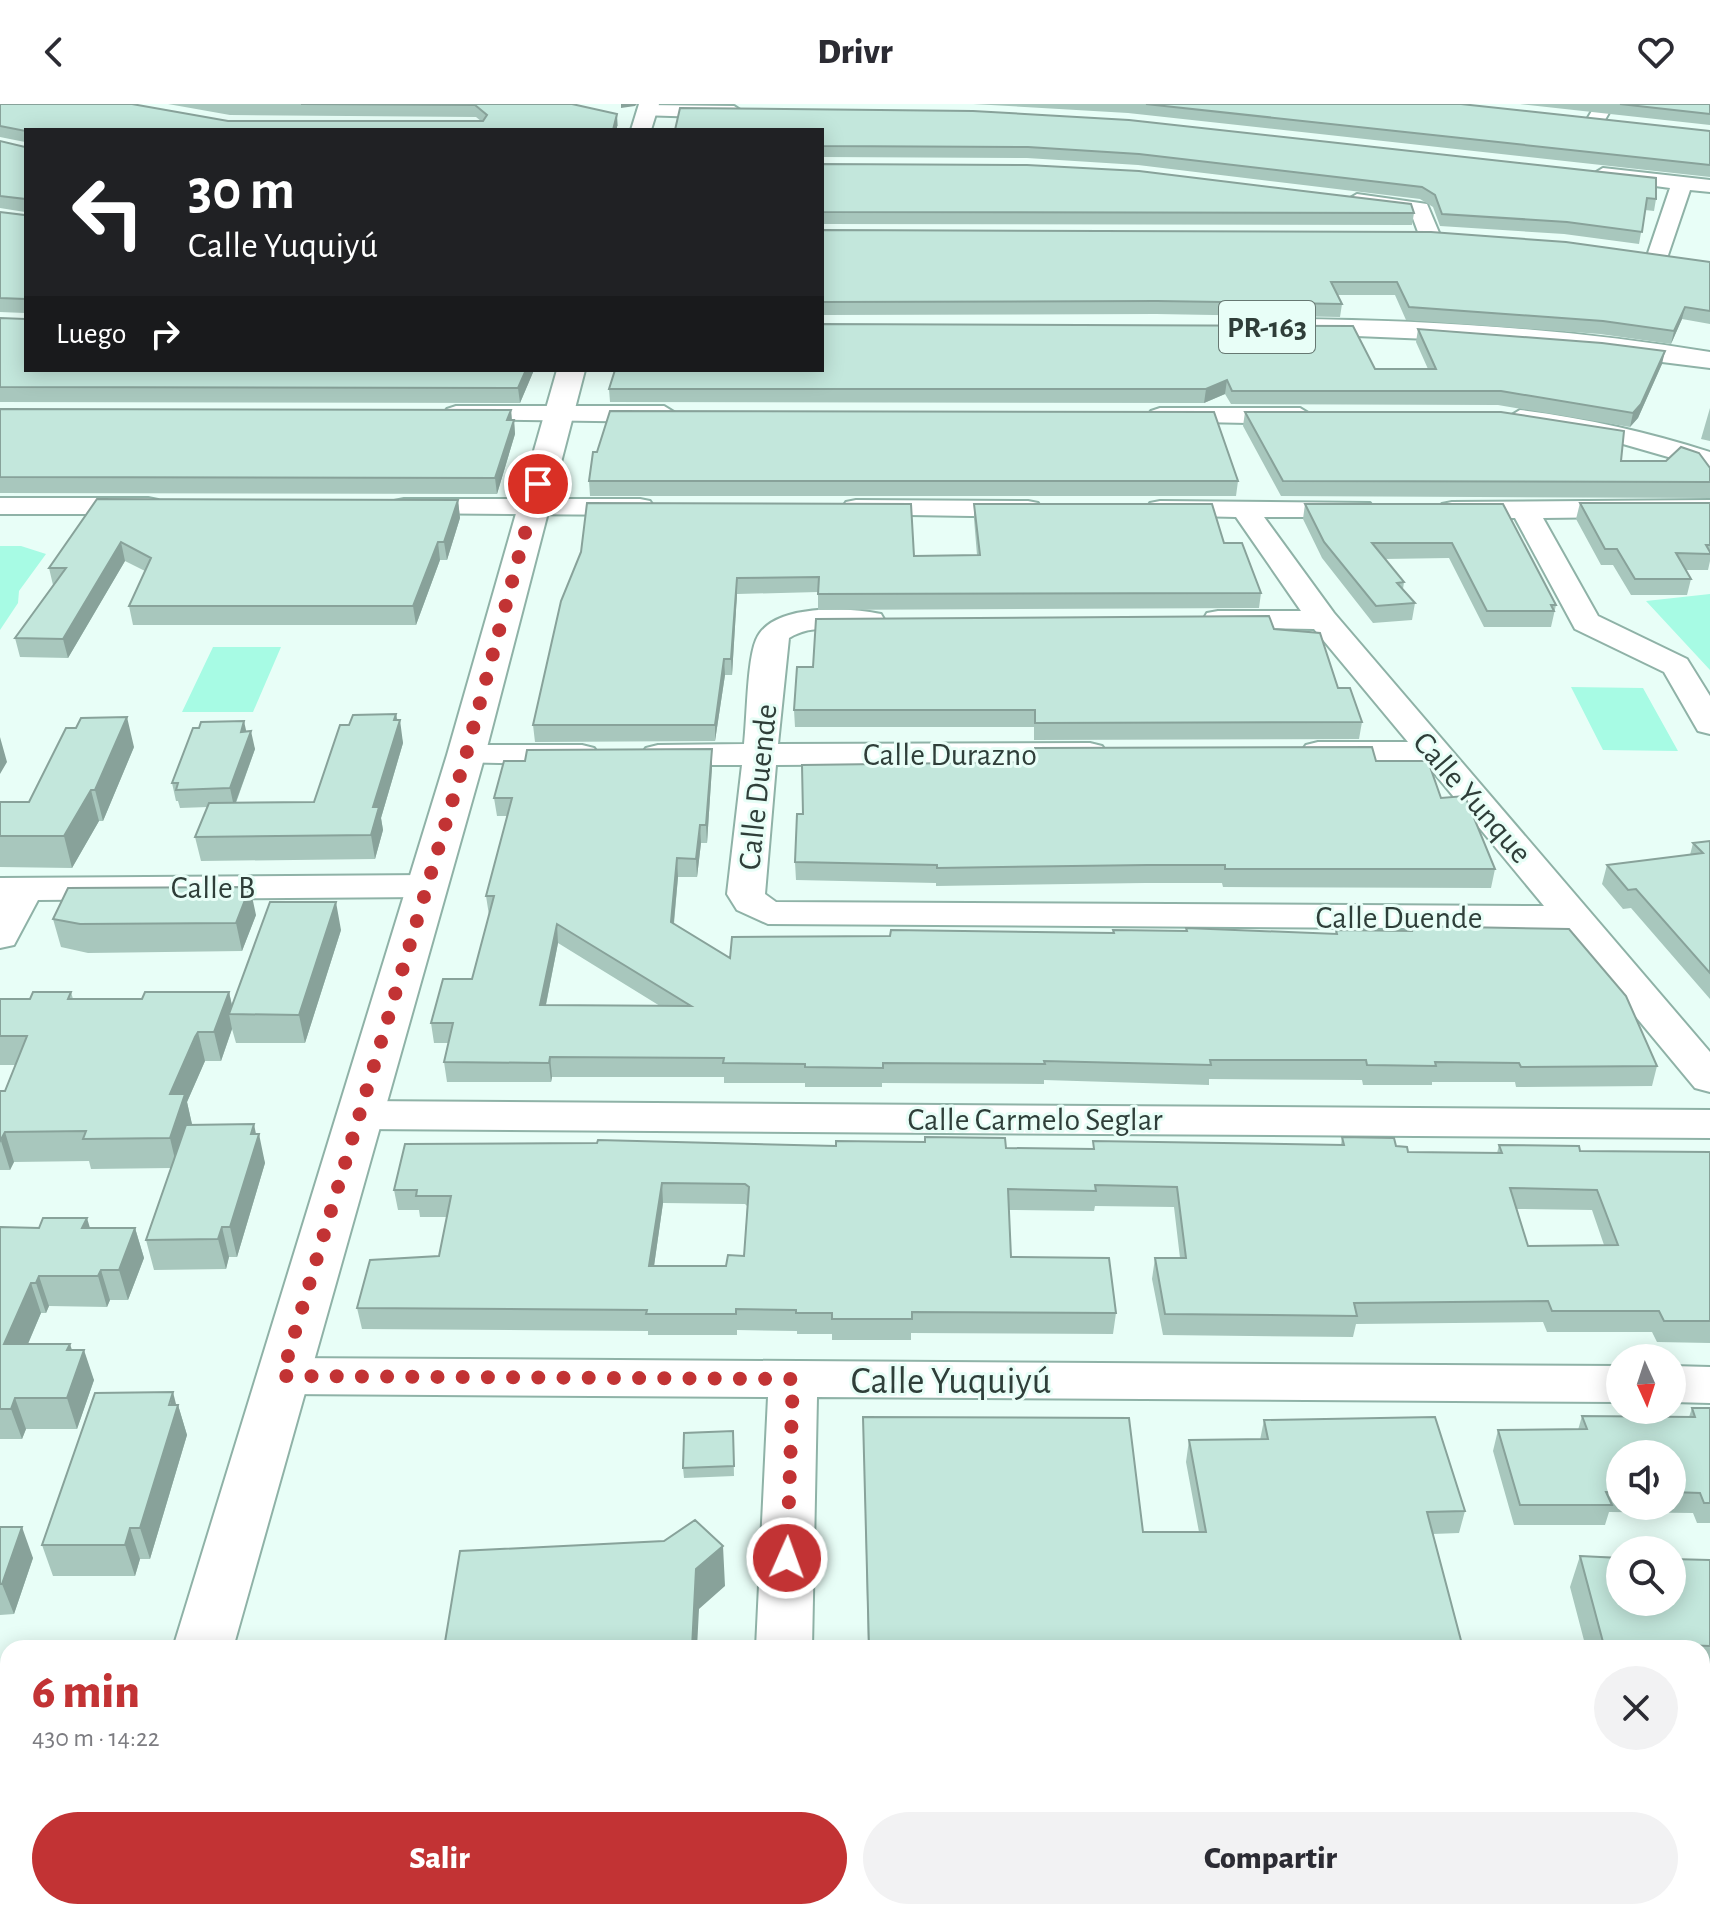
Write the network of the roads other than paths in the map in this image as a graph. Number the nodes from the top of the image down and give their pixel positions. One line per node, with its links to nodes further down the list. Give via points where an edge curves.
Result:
1 (750, 112): 2 (street)
2 (645, 115)
3 (1587, 172): 4 (street)
4 (1682, 183): 5 (street); 8 (street, via 1650,255)
5 (1710, 186)
6 (1342, 198): 7 (street, via 1420,208)
7 (1428, 235)
8 (1684, 259)
9 (1710, 340): 10 (main road, PR-163, via 1494,314 1274,318 1619,344)
10 (1710, 360)
11 (570, 372): 13 (main road)
12 (433, 414): 13 (street)
13 (559, 414): 14 (street); 22 (main road)
14 (690, 414)
15 (1133, 415): 16 (street)
16 (1324, 416)
17 (1498, 416): 18 (street, via 1596,427)
18 (1710, 461)
19 (0, 506): 20 (street)
20 (172, 506)
21 (375, 507): 22 (street)
22 (532, 507): 23 (street); 39 (main road)
23 (670, 508)
24 (829, 508): 26 (street)
25 (1710, 508): 31 (street)
26 (1053, 509)
27 (1132, 509): 28 (street)
28 (1244, 509): 29 (street); 33 (street, Calle Yunque)
29 (1384, 510)
30 (1431, 510): 31 (street)
31 (1525, 510): 35 (street, via 1586,622 1676,666)
32 (1179, 620): 33 (street)
33 (1323, 620): 37 (street, Calle Yunque)
34 (908, 621): 40 (street, Calle Duende, via 813,621 779,630 771,641)
35 (1710, 724)
36 (1293, 752): 37 (street)
37 (1434, 752): 43 (street, Calle Yunque)
38 (1120, 753): 40 (street, Calle Durazno)
39 (466, 755): 40 (street, Calle Durazno); 41 (main road)
40 (760, 755): 43 (street, Calle Duende, via 746,894 768,913)
41 (427, 886): 42 (street, Calle B); 46 (main road)
42 (13, 888): 44 (street)
43 (1577, 918): 45 (street, Calle Yunque)
44 (0, 937)
45 (1710, 1079)
46 (359, 1115): 47 (street, Calle Carmelo Seglar); 48 (main road)
47 (1710, 1124)
48 (282, 1376): 49 (street, Calle Yuquiyú); 53 (main road)
49 (793, 1379): 50 (street, Calle Yuquiyú); 54 (street)
50 (1606, 1384)
51 (1686, 1384): 52 (street)
52 (1710, 1385)
53 (205, 1640)
54 (784, 1640)

